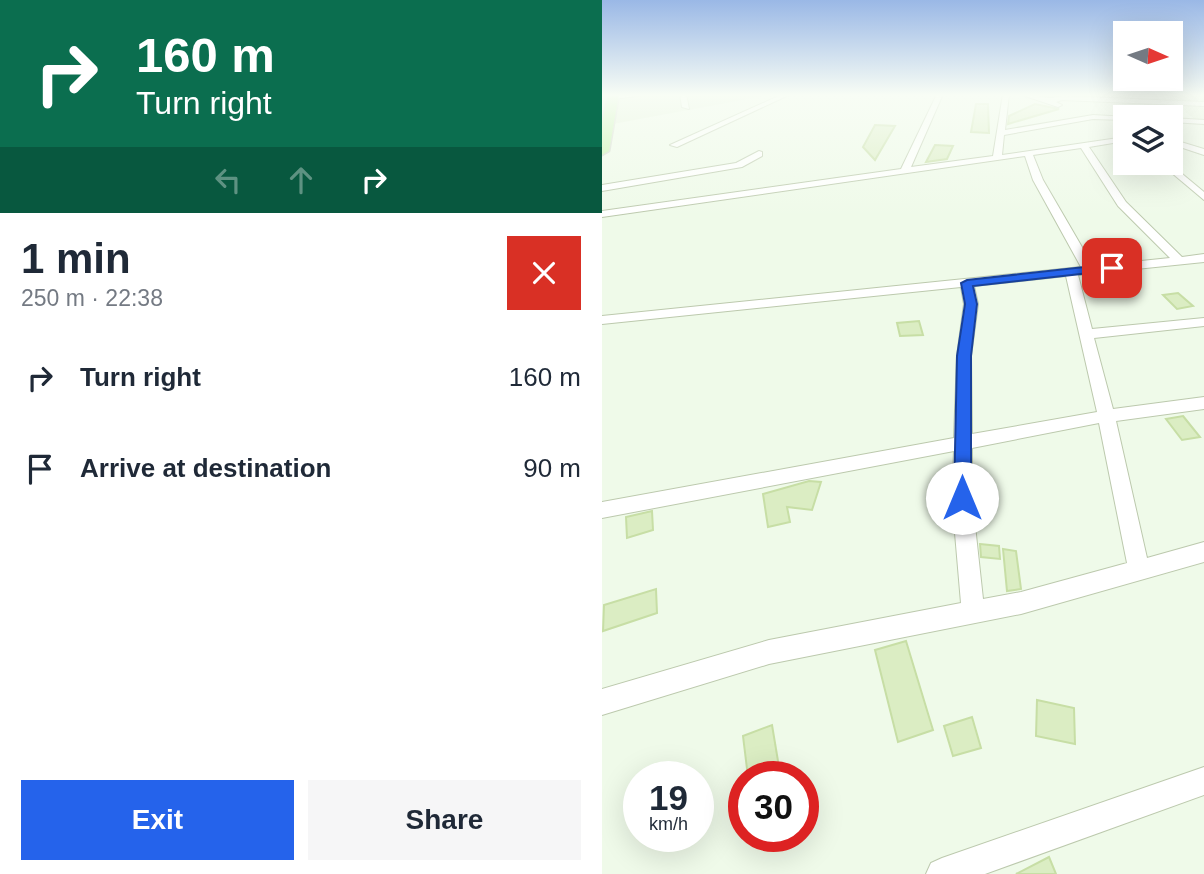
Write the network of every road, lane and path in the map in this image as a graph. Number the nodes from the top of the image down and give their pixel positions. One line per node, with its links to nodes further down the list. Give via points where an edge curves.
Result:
1 (604, 135): 11 (main road)
2 (696, 135): 8 (street)
3 (921, 135): 16 (street)
4 (1002, 135): 15 (street)
5 (1113, 141): 9 (street)
6 (1183, 141): 7 (street)
7 (1204, 142)
8 (674, 145)
9 (1083, 145): 13 (street); 22 (street, via 1122,204)
10 (1183, 145): 12 (street)
11 (602, 149)
12 (1204, 152)
13 (1028, 153): 15 (street); 23 (street, via 1038,180)
14 (759, 154): 18 (street, via 739,165)
15 (997, 158): 16 (street)
16 (905, 171): 20 (street)
17 (1178, 175): 19 (street)
18 (602, 188)
19 (1204, 197)
20 (602, 214)
21 (1204, 258): 22 (street)
22 (1179, 260): 23 (street)
23 (1089, 270): 24 (street)
24 (1071, 272): 25 (street); 28 (street)
25 (967, 283): 26 (street); 31 (street, via 971,304 964,356)
26 (602, 320)
27 (1204, 322): 28 (street)
28 (1086, 334): 30 (street)
29 (1204, 403): 30 (street)
30 (1106, 416): 31 (street); 34 (street)
31 (962, 443): 32 (street); 35 (street)
32 (602, 510)
33 (1204, 552): 34 (street)
34 (1139, 569): 35 (street, via 1021,603)
35 (972, 611): 36 (street, via 769,652)
36 (602, 702)
37 (1204, 781): 38 (street)
38 (942, 874)

